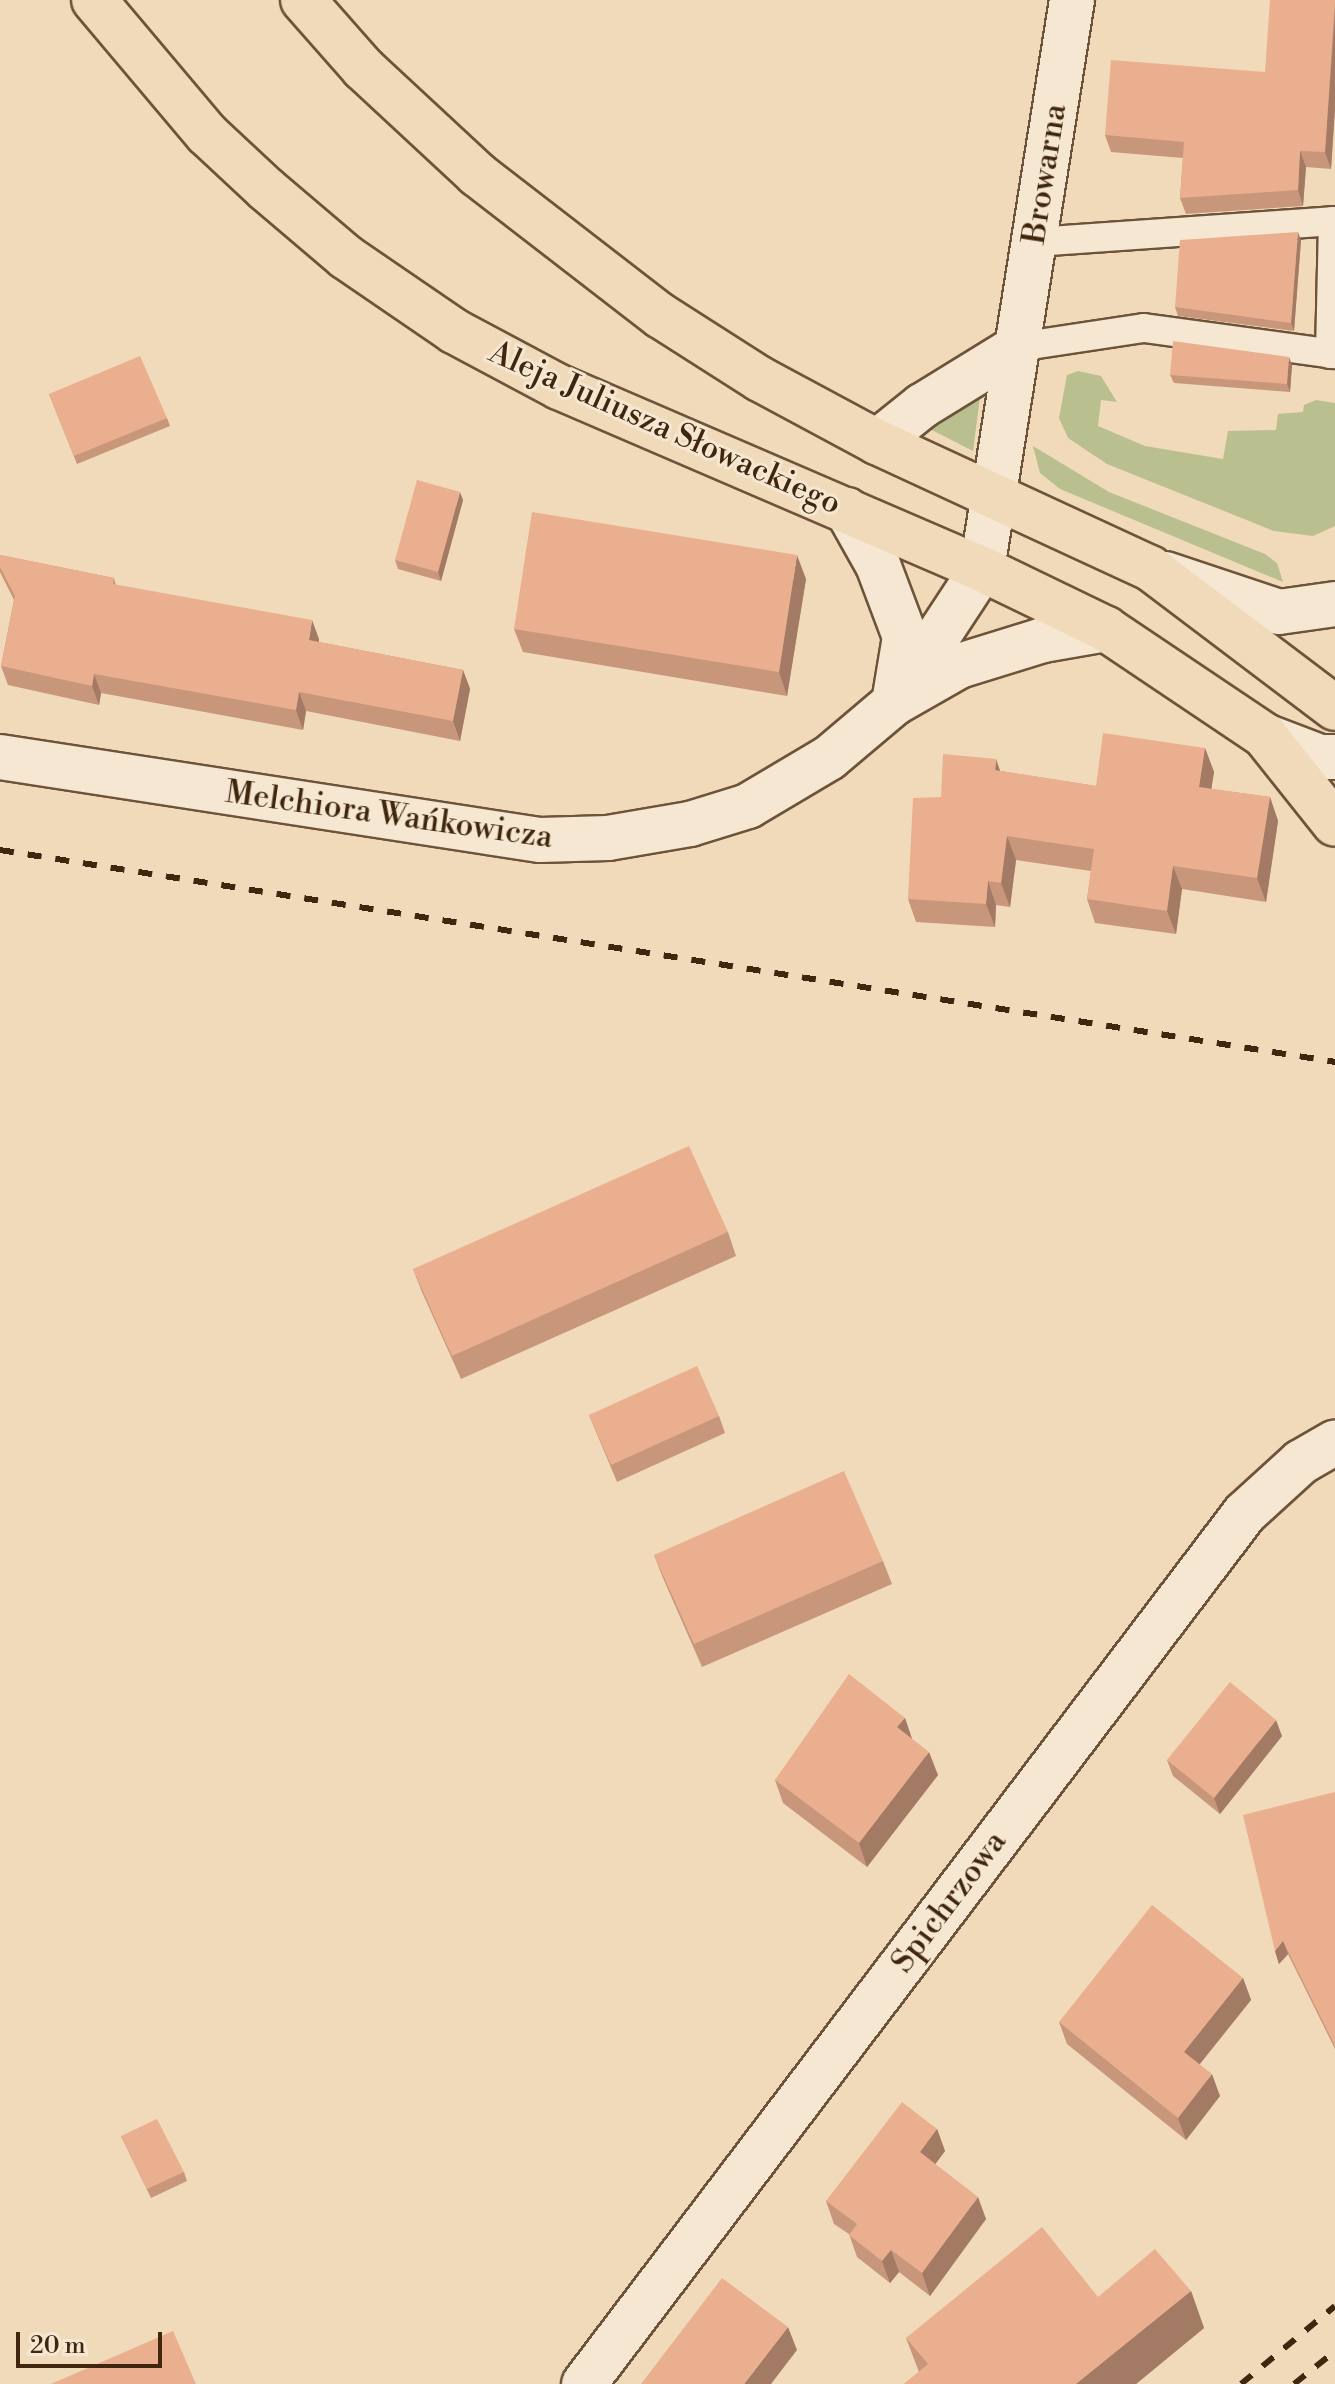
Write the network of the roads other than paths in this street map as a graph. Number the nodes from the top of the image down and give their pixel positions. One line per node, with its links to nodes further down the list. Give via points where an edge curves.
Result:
1 (94, 0): 10 (main road, Aleja Juliusza Słowackiego, via 207,134 266,189 346,257 454,331 559,387)
2 (303, 0): 8 (main road, via 363,68 477,174 581,259 760,379)
3 (1072, 0): 5 (street, Browarna)
4 (1334, 221): 5 (lane); 7 (lane)
5 (1035, 242): 6 (street, Browarna)
6 (1018, 347): 7 (lane, via 1144,328); 8 (street, via 922,406); 9 (street, Browarna)
7 (1332, 354)
8 (877, 442): 9 (main road)
9 (996, 497): 11 (main road); 12 (street, Melchiora Wańkowicza)
10 (847, 510): 12 (main road, Aleja Juliusza Słowackiego); 15 (street, via 878,565 905,637)
11 (1150, 568): 13 (street, via 1279,612); 16 (main road)
12 (982, 569): 14 (main road, Aleja Juliusza Słowackiego); 15 (street, Melchiora Wańkowicza)
13 (1335, 604)
14 (1106, 629): 15 (street, via 1043,640 971,662); 17 (main road, Aleja Juliusza Słowackiego)
15 (894, 703): 18 (street, Melchiora Wańkowicza, via 829,758 748,806 690,824 608,838 540,840 469,832)
16 (1335, 708)
17 (1265, 736): 19 (street, Aleja Juliusza Słowackiego, via 1320,757); 20 (main road, Aleja Juliusza Słowackiego)
18 (0, 757)
19 (1335, 757)
20 (1335, 824)
21 (1335, 1442): 22 (street, Spichrzowa, via 1282,1477 1245,1513)
22 (584, 2384)

